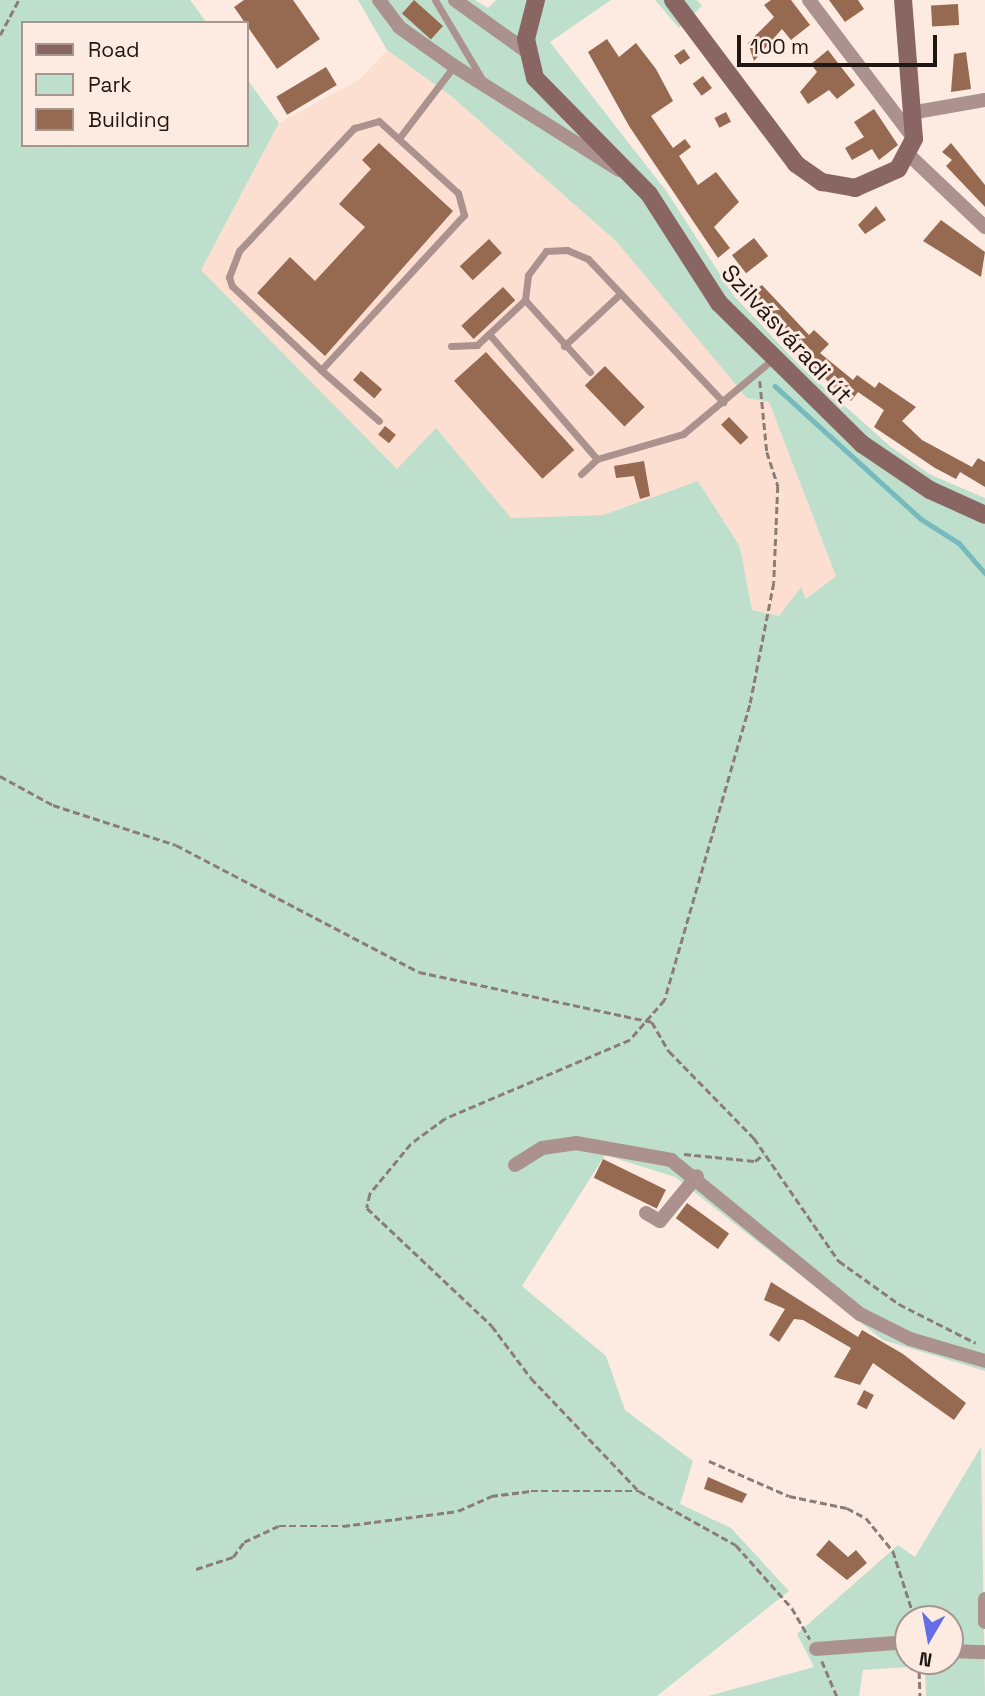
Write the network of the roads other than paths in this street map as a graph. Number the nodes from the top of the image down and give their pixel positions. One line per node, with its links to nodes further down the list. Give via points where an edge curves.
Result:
1 (379, 0): 9 (street, via 399,27)
2 (435, 0): 10 (lane)
3 (456, 0): 8 (street)
4 (536, 0): 8 (main road)
5 (673, 0): 14 (main road, via 796,164 814,177 836,186 867,186 898,169)
6 (809, 0): 14 (street)
7 (903, 0): 12 (main road)
8 (526, 51): 15 (main road, Szilvásváradi út, via 541,87)
9 (454, 66): 10 (street); 13 (lane)
10 (486, 86): 15 (street)
11 (985, 100): 12 (street)
12 (916, 112): 14 (main road)
13 (400, 137): 23 (lane, via 458,193 464,215); 23 (lane, via 379,121 354,128 232,264 232,286)
14 (911, 147): 16 (street)
15 (635, 180): 22 (main road, Szilvásváradi út, via 706,287)
16 (985, 227)
17 (620, 294): 18 (lane, via 588,259 555,249 532,265); 21 (lane); 25 (lane)
18 (525, 300): 19 (lane); 21 (lane)
19 (489, 334): 20 (lane, via 477,345); 27 (lane)
20 (451, 346)
21 (564, 346): 24 (lane)
22 (766, 365): 25 (lane); 29 (main road, Szilvásváradi út, via 885,460)
23 (321, 370): 26 (lane)
24 (590, 372)
25 (723, 402): 27 (lane, via 670,441)
26 (379, 421)
27 (597, 459): 28 (lane)
28 (581, 474)
29 (985, 515)
30 (515, 1165): 31 (street, via 542,1148 576,1143 671,1160)
31 (696, 1176): 32 (street, via 660,1221); 33 (street, via 868,1319 943,1352)
32 (646, 1213)
33 (985, 1361)
34 (985, 1600): 35 (street)
35 (985, 1622)
36 (894, 1643): 37 (street)
37 (816, 1649)
38 (964, 1651): 39 (street)
39 (985, 1652)

